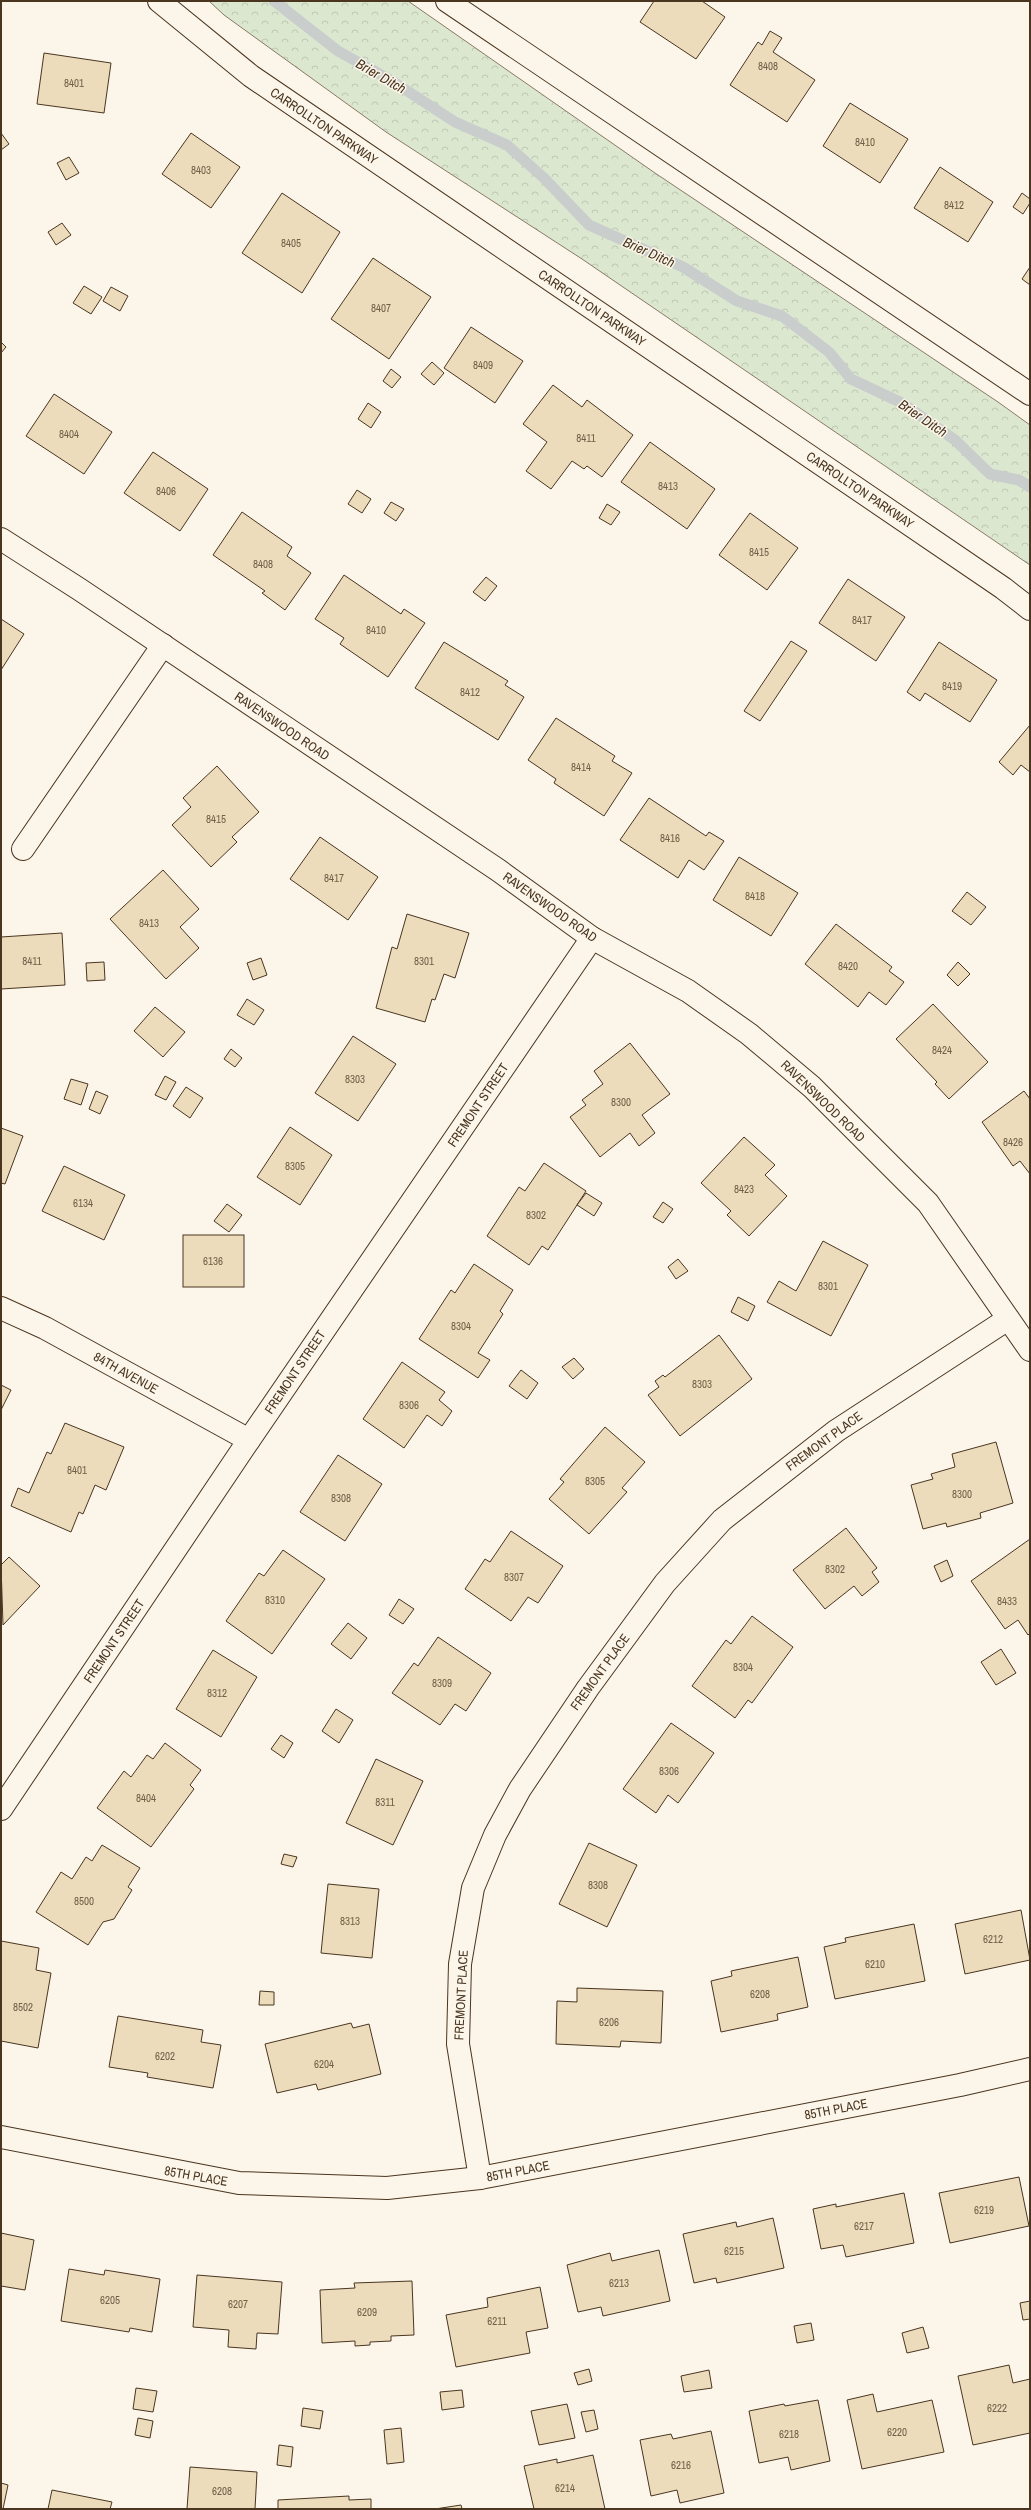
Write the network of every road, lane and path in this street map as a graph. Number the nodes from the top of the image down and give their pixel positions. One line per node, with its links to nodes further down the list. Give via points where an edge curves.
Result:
1 (159, 1): 5 (street, CARROLLTON PARKWAY, via 251,76 1003,588)
2 (447, 1): 3 (street)
3 (1030, 394)
4 (1, 539): 6 (street, RAVENSWOOD ROAD)
5 (1030, 609)
6 (163, 646): 7 (street); 8 (street, RAVENSWOOD ROAD, via 498,870)
7 (23, 849)
8 (592, 938): 10 (street, RAVENSWOOD ROAD, via 688,991 749,1034 812,1087 928,1202); 12 (street, FREMONT STREET)
9 (1, 1308): 12 (street, 84TH AVENUE, via 45,1328)
10 (1008, 1319): 11 (street, RAVENSWOOD ROAD); 16 (street, FREMONT PLACE, via 836,1431 722,1520 665,1583 588,1688 520,1789 495,1835 473,1888 460,1964 458,2044)
11 (1030, 1350)
12 (249, 1440): 13 (street, FREMONT STREET)
13 (3, 1801)
14 (1030, 2069): 16 (street, 85TH PLACE, via 960,2085)
15 (1, 2137): 16 (street, 85TH PLACE, via 239,2183 387,2188)
16 (480, 2178)

